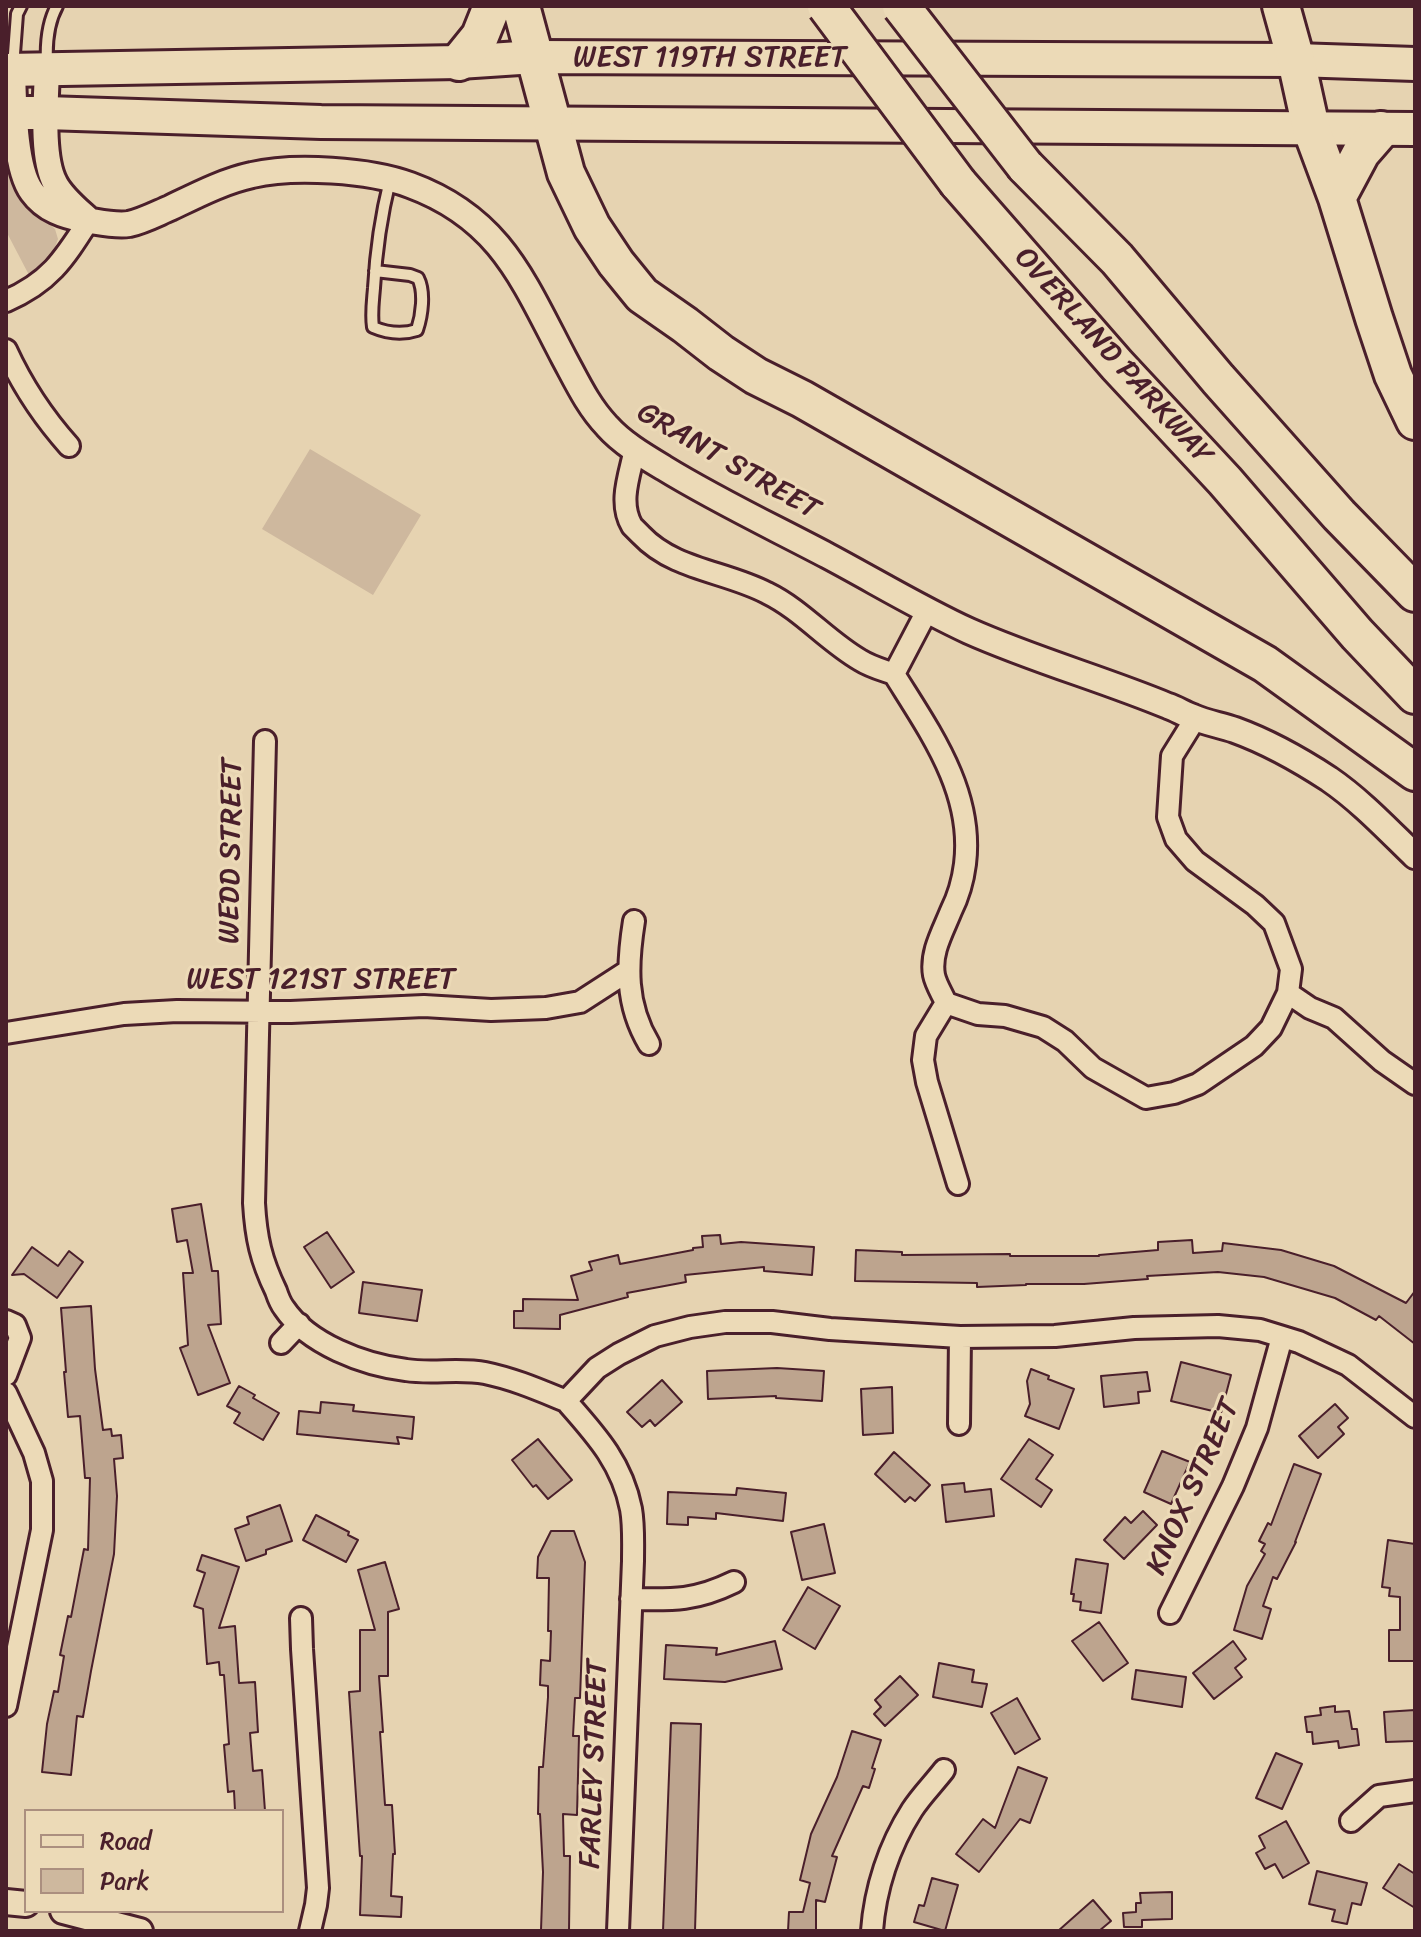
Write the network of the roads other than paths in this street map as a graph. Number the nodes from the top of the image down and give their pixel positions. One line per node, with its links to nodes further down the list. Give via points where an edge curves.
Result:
1 (21, 6): 12 (lane)
2 (57, 6): 13 (lane, via 46,44)
3 (492, 6): 10 (highway, via 480,36)
4 (521, 6): 8 (highway)
5 (826, 6): 31 (highway, OVERLAND PARKWAY, bridge, via 958,183)
6 (901, 6): 28 (highway, bridge, via 1025,166 1117,259 1339,515)
7 (1281, 6): 9 (highway)
8 (535, 57): 9 (main road, WEST 119TH STREET); 10 (main road, WEST 119TH STREET); 16 (highway)
9 (1296, 60): 11 (main road, WEST 119TH STREET); 17 (highway)
10 (459, 62): 13 (main road, WEST 119TH STREET)
11 (1415, 64)
12 (9, 70): 13 (main road, WEST 119TH STREET); 14 (street, GRANT STREET)
13 (47, 70): 15 (street)
14 (10, 113): 15 (main road); 21 (street, GRANT STREET, via 30,189 48,208)
15 (46, 113): 16 (main road); 21 (street, via 49,171 56,186)
16 (552, 124): 17 (main road); 34 (highway, via 566,173 592,227 642,295 756,376 1265,664)
17 (1311, 128): 18 (main road); 20 (highway)
18 (1398, 129): 20 (highway, via 1361,153)
19 (390, 178): 21 (street, GRANT STREET, via 272,171 234,180 129,224); 22 (lane); 27 (street, GRANT STREET, via 442,199 495,240 511,259 585,397 605,425)
20 (1337, 198): 25 (highway, via 1388,361)
21 (89, 220): 23 (street, via 45,279)
22 (375, 271): 22 (lane, via 373,327 417,330 422,285 418,278)
23 (6, 301)
24 (6, 350): 26 (street, via 30,395)
25 (1415, 421)
26 (69, 446)
27 (635, 449): 29 (street, GRANT STREET); 30 (street, via 624,500 632,526 651,545 673,560 766,592 859,660)
28 (1415, 593)
29 (928, 609): 30 (street); 32 (street, GRANT STREET, via 968,630)
30 (894, 674): 39 (street, via 934,737 964,818 962,882 935,952 934,976)
31 (1415, 695)
32 (1195, 719): 35 (street, GRANT STREET, via 1256,739 1330,780); 38 (street, via 1172,756 1168,817 1176,839 1195,861 1274,923 1291,969)
33 (265, 741): 40 (street, WEDD STREET)
34 (1415, 772)
35 (1415, 856)
36 (634, 921): 37 (street)
37 (628, 971): 40 (street, WEST 121ST STREET, via 580,1002 546,1008); 42 (street, via 639,1027)
38 (1288, 993): 39 (street, via 1271,1028 1254,1046 1198,1084 1146,1098 1093,1068 1043,1027); 43 (street, via 1334,1018)
39 (946, 1003): 44 (street, via 926,1036 923,1060)
40 (258, 1012): 41 (street, WEST 121ST STREET, via 124,1014); 46 (street, WEDD STREET, via 256,1233 270,1279)
41 (6, 1033)
42 (649, 1044)
43 (1415, 1084)
44 (958, 1184)
45 (6, 1321): 50 (street, via 15,1325 20,1338)
46 (299, 1324): 49 (street); 52 (street, WEDD STREET, via 319,1342 375,1365 482,1372)
47 (960, 1337): 48 (street, via 1218,1326); 52 (street, via 772,1322 690,1327 655,1336 619,1354 597,1368); 54 (street)
48 (1282, 1337): 53 (street, via 1348,1365); 57 (street, KNOX STREET, via 1257,1428)
49 (281, 1343)
50 (6, 1375)
51 (6, 1393): 59 (street, via 42,1481 42,1530)
52 (566, 1401): 56 (street, FARLEY STREET, via 598,1437 624,1483 632,1511)
53 (1415, 1417)
54 (959, 1424)
55 (734, 1582): 56 (street, via 689,1598)
56 (631, 1599): 67 (street, FARLEY STREET)
57 (1170, 1613)
58 (301, 1618): 66 (street, via 318,1888)
59 (13, 1632): 60 (street)
60 (6, 1706)
61 (944, 1770): 68 (street, via 898,1835 882,1875)
62 (1415, 1791): 63 (street, via 1379,1796)
63 (1351, 1821)
64 (71, 1913): 65 (street)
65 (140, 1931)
66 (310, 1931)
67 (618, 1931)
68 (872, 1931)

